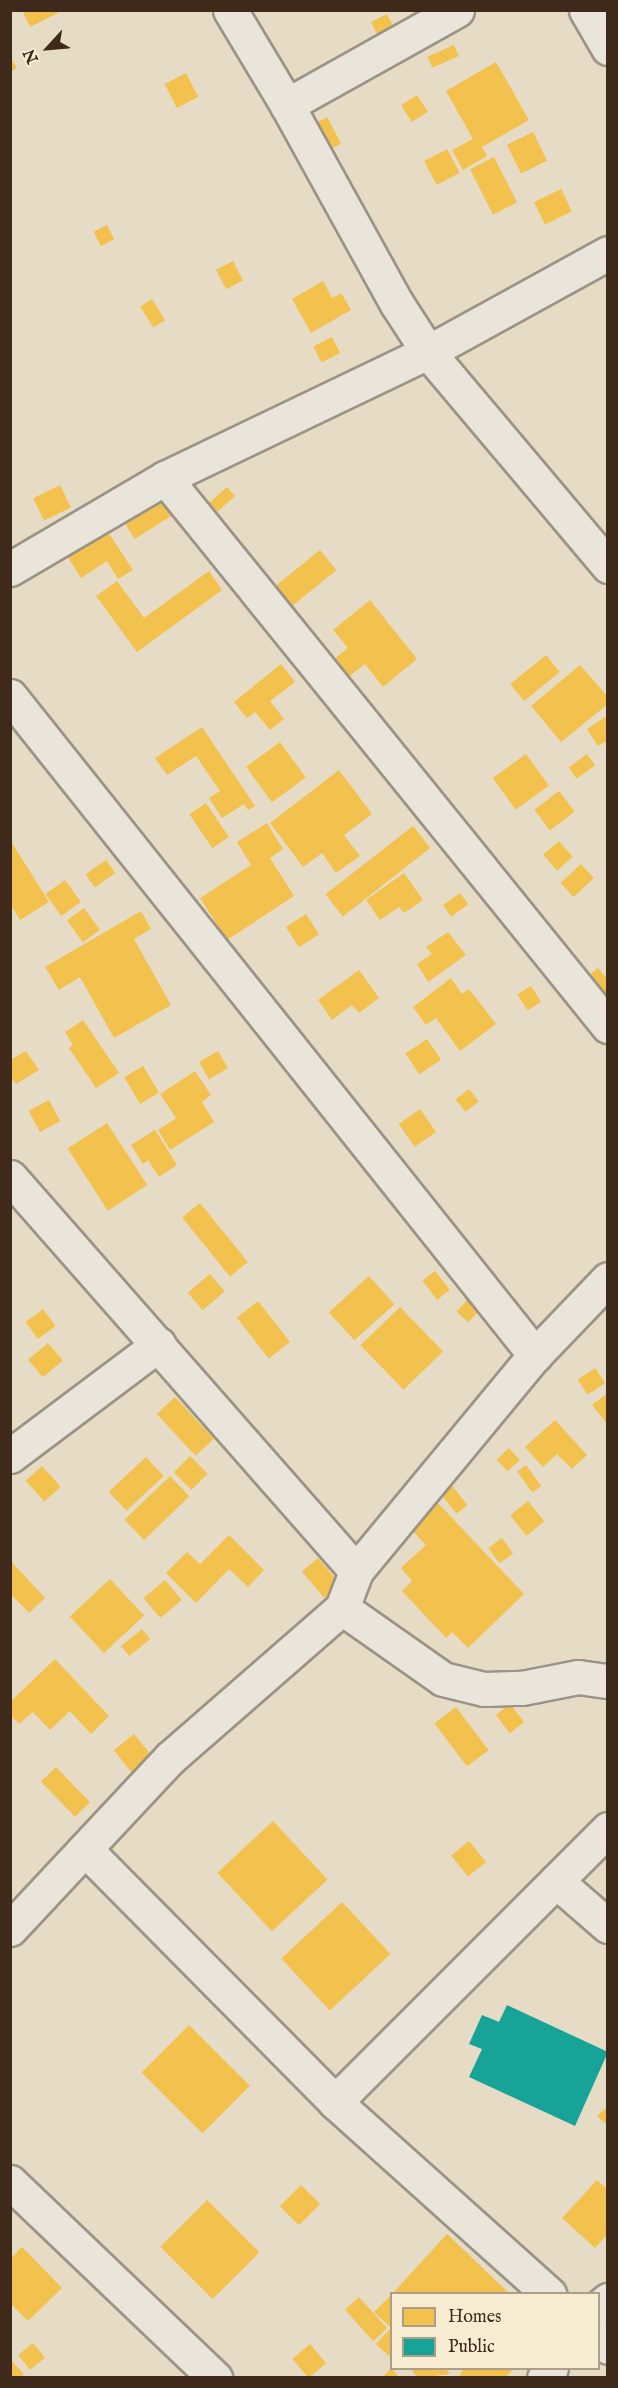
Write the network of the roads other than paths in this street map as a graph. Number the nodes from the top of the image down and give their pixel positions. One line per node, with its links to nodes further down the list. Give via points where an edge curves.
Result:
1 (230, 10): 5 (street)
2 (458, 10): 5 (street)
3 (586, 10): 4 (street)
4 (608, 48)
5 (286, 105): 7 (street, via 397,304)
6 (608, 253): 7 (street)
7 (429, 352): 8 (street); 9 (street)
8 (165, 478): 10 (street); 12 (street)
9 (608, 567)
10 (10, 569)
11 (10, 696): 16 (street)
12 (608, 1026)
13 (10, 1177): 15 (street)
14 (608, 1279): 16 (street)
15 (159, 1344): 17 (street); 18 (street)
16 (535, 1355): 18 (street)
17 (10, 1456)
18 (357, 1571): 19 (street)
19 (342, 1608): 20 (street, via 443,1679 484,1689 522,1688 578,1677); 22 (street, via 170,1758)
20 (608, 1681)
21 (608, 1829): 23 (street)
22 (85, 1849): 25 (street); 26 (street)
23 (556, 1881): 24 (street); 26 (street)
24 (608, 1926)
25 (10, 1929)
26 (335, 2102): 28 (street)
27 (10, 2182): 29 (street)
28 (547, 2292)
29 (215, 2378)

